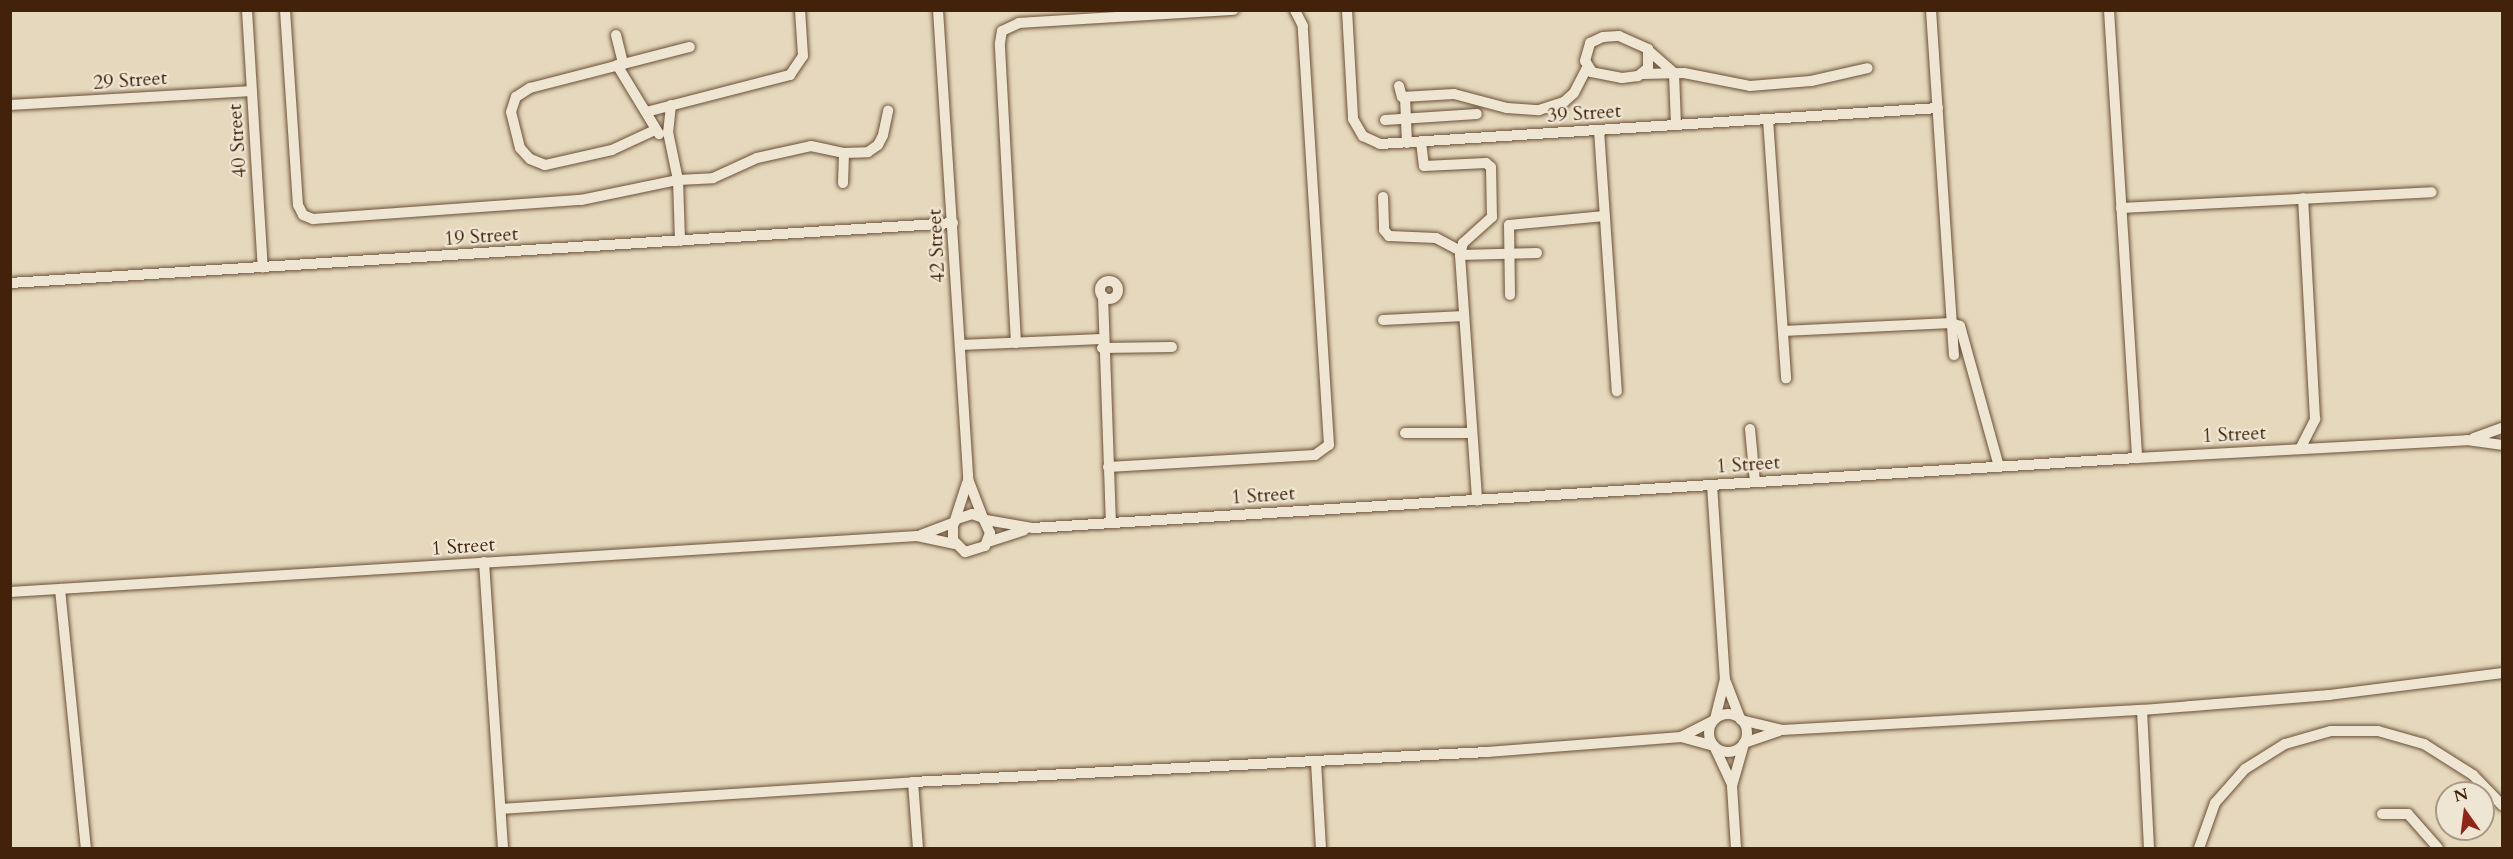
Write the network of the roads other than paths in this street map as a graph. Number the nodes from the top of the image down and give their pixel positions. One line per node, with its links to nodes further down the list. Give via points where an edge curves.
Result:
1 (248, 10): 19 (street, 40 Street)
2 (285, 10): 37 (street, via 298,205 308,218 581,200)
3 (800, 10): 22 (street, via 803,56 790,75)
4 (938, 10): 44 (street, 42 Street)
5 (1234, 10): 57 (street, via 1019,23 1002,31)
6 (1295, 10): 72 (street, via 1303,26 1329,445 1315,455)
7 (1347, 10): 35 (street, 39 Street, via 1356,128 1380,144)
8 (1931, 10): 23 (street)
9 (2109, 10): 42 (street)
10 (616, 35): 13 (street)
11 (690, 47): 13 (street)
12 (1648, 49): 14 (street, via 1628,38 1603,37 1587,49); 16 (street); 17 (street, via 1649,64)
13 (620, 65): 25 (street); 31 (street, via 522,91 511,112 520,148 537,163 553,164 627,145)
14 (1587, 67): 17 (street, via 1598,75 1613,78); 20 (street, via 1574,93 1552,108 1507,108 1454,94)
15 (1868, 68): 16 (street, via 1811,81 1750,86)
16 (1674, 73): 17 (street); 30 (street)
17 (1642, 74)
18 (1399, 86): 20 (street)
19 (252, 90): 21 (street, 29 Street); 49 (street, 40 Street)
20 (1405, 97): 27 (street)
21 (10, 105)
22 (671, 105): 25 (street); 33 (street)
23 (1938, 108): 28 (street, 39 Street); 55 (street)
24 (888, 111): 36 (street, via 887,125 876,147 868,152)
25 (646, 112): 31 (street)
26 (1477, 114): 27 (street)
27 (1406, 119): 29 (street); 35 (street)
28 (1768, 119): 30 (street, 39 Street); 56 (street)
29 (1385, 120)
30 (1676, 125): 32 (street, 39 Street)
31 (655, 130): 33 (street)
32 (1599, 130): 34 (street, 39 Street); 43 (street)
33 (669, 139): 37 (street)
34 (1421, 142): 35 (street, 39 Street); 46 (street, via 1424,166 1486,163 1491,167 1492,216 1463,243)
35 (1407, 143)
36 (844, 153): 37 (street, via 811,146 757,158 713,178); 38 (street)
37 (678, 180): 45 (street)
38 (843, 183)
39 (2432, 192): 41 (street)
40 (1383, 197): 46 (street, via 1384,230 1389,236 1436,238)
41 (2303, 198): 42 (street); 70 (street, via 2315,419)
42 (2121, 208): 71 (street)
43 (1605, 216): 48 (street, via 1511,223 1507,228); 63 (street)
44 (953, 223): 45 (street, 19 Street); 59 (street, 42 Street)
45 (680, 241): 49 (street, 19 Street)
46 (1460, 253): 48 (street); 53 (street)
47 (1537, 253): 48 (street)
48 (1508, 254): 51 (street)
49 (263, 268): 50 (street, 19 Street)
50 (10, 283)
51 (1510, 295)
52 (1103, 296): 58 (street)
53 (1464, 316): 54 (street); 67 (street)
54 (1383, 320)
55 (1951, 323): 56 (street); 61 (street); 73 (street, via 1960,326 1965,334)
56 (1783, 331): 62 (street)
57 (1016, 343): 58 (street); 59 (street)
58 (1102, 344): 60 (street); 72 (street)
59 (960, 345): 74 (street, 42 Street)
60 (1172, 347)
61 (1954, 355)
62 (1786, 378)
63 (1617, 392)
64 (2502, 428): 68 (street, 1 Street)
65 (1750, 429): 75 (street)
66 (1405, 433): 67 (street)
67 (1472, 433): 77 (street)
68 (2467, 440): 69 (street, 1 Street); 70 (street, 1 Street)
69 (2502, 445)
70 (2300, 449): 71 (street, 1 Street)
71 (2137, 458): 73 (street, 1 Street)
72 (1108, 466): 80 (street)
73 (1999, 466): 75 (street, 1 Street)
74 (968, 479): 78 (street, 42 Street); 79 (street, 42 Street)
75 (1755, 482): 76 (street, 1 Street)
76 (1712, 485): 77 (street, 1 Street); 89 (street)
77 (1477, 500): 80 (street, 1 Street)
78 (984, 519): 79 (street, via 972,514); 81 (street, 1 Street); 83 (street, via 990,533)
79 (956, 520): 82 (street, 1 Street); 84 (street, via 951,535)
80 (1111, 523): 81 (street, 1 Street)
81 (1033, 528): 83 (street, 1 Street)
82 (917, 536): 84 (street, 1 Street); 85 (street, 1 Street)
83 (988, 542): 84 (street, via 974,552)
84 (955, 544)
85 (484, 562): 86 (street, 1 Street); 101 (street)
86 (60, 589): 87 (street, 1 Street); 103 (street)
87 (10, 592)
88 (2502, 673): 90 (street, via 2329,695)
89 (1725, 679): 91 (street); 92 (street)
90 (2142, 710): 93 (street); 108 (street)
91 (1741, 719): 92 (street, via 1724,715); 93 (street); 95 (street, via 1747,733)
92 (1714, 720): 94 (street); 96 (street, via 1709,734)
93 (1782, 730): 95 (street)
94 (1681, 737): 96 (street); 97 (street)
95 (1744, 743): 96 (street, via 1730,752); 99 (street)
96 (1715, 747): 99 (street)
97 (1316, 762): 98 (street); 106 (street)
98 (913, 782): 101 (street); 105 (street)
99 (1732, 786): 107 (street)
100 (2502, 805): 109 (street, via 2473,775 2424,744 2378,731 2331,731 2285,744 2245,769 2215,803)
101 (501, 809): 104 (street)
102 (2382, 814): 110 (street, via 2408,814)
103 (86, 849)
104 (503, 849)
105 (918, 849)
106 (1321, 849)
107 (1736, 849)
108 (2149, 849)
109 (2199, 849)
110 (2438, 849)

